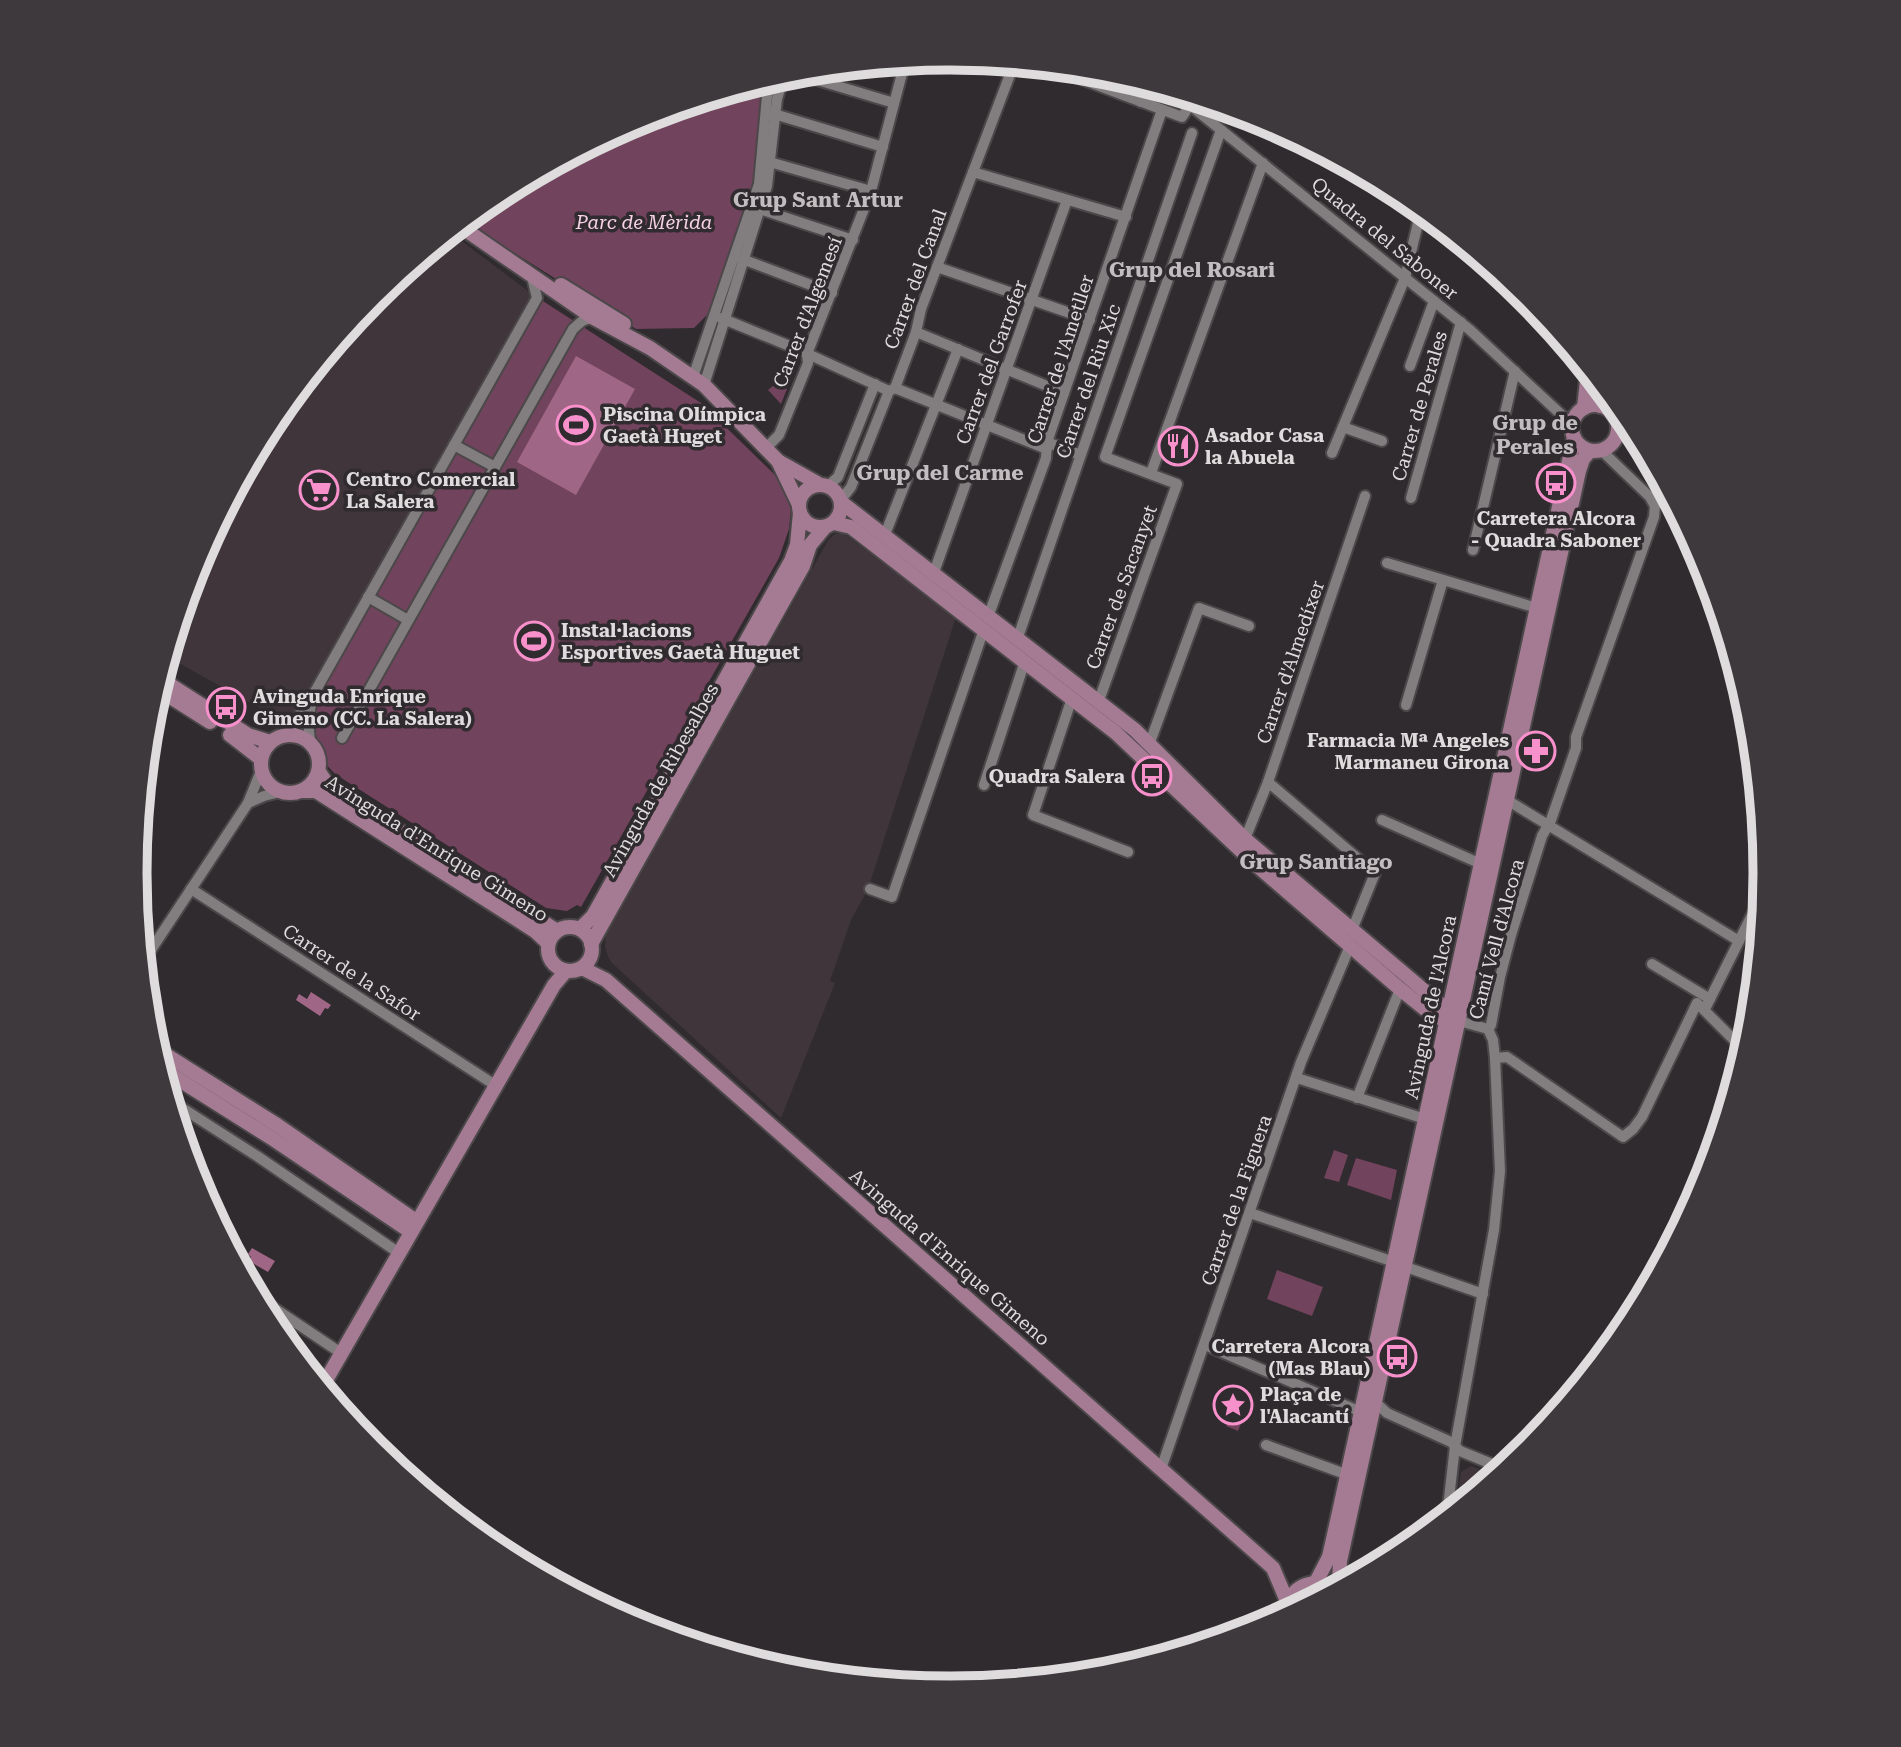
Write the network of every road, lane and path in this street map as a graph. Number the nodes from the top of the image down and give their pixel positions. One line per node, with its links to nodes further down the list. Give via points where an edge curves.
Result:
1 (902, 72): 9 (street, Carrer d'Algemesí)
2 (1010, 73): 19 (street, Carrer del Canal)
3 (820, 81): 9 (street)
4 (1086, 82): 8 (street)
5 (780, 88): 13 (street)
6 (768, 91): 13 (street)
7 (1144, 94): 8 (street)
8 (1141, 102): 12 (street)
9 (894, 103): 16 (street, Carrer d'Algemesí)
10 (1189, 107): 12 (street, via 1182,117)
11 (1194, 108): 14 (street, Quadra del Saboner)
12 (1162, 110): 23 (street, Carrer de l'Ametller)
13 (770, 113): 16 (street); 17 (street)
14 (1221, 130): 18 (street, Quadra del Saboner); 67 (street, via 1105,457)
15 (1192, 133): 84 (street, Carrer del Riu Xic)
16 (883, 147): 20 (street, Carrer d'Algemesí)
17 (766, 161): 20 (street); 22 (street)
18 (1263, 163): 30 (street, Quadra del Saboner); 67 (street)
19 (973, 172): 21 (street); 29 (street, Carrer del Canal)
20 (871, 191): 26 (street, Carrer d'Algemesí)
21 (1067, 200): 23 (street); 33 (street, Carrer del Garrofer)
22 (755, 208): 26 (street); 28 (street)
23 (1126, 217): 37 (street, Carrer de l'Ametller)
24 (1418, 220): 30 (street)
25 (468, 231): 27 (main road)
26 (853, 240): 32 (street, Carrer d'Algemesí)
27 (484, 241): 31 (main road); 35 (main road, via 508,252)
28 (739, 258): 32 (street); 36 (street)
29 (937, 267): 33 (street); 39 (street, Carrer del Canal)
30 (1405, 278): 34 (street, Quadra del Saboner); 56 (street)
31 (540, 287): 35 (main road); 59 (street)
32 (832, 293): 41 (street, Carrer d'Algemesí)
33 (1032, 300): 37 (street); 43 (street, Carrer del Garrofer)
34 (1434, 301): 38 (street, Quadra del Saboner); 42 (street)
35 (596, 314): 45 (main road, via 632,330); 66 (street, via 573,329)
36 (720, 318): 41 (street); 45 (street)
37 (1090, 320): 49 (street, Carrer de l'Ametller)
38 (1461, 322): 44 (street, Quadra del Saboner); 70 (street, Carrer de Perales)
39 (916, 332): 40 (street); 48 (street, Carrer del Canal)
40 (958, 349): 43 (street); 51 (street)
41 (807, 354): 47 (street); 61 (street, Carrer d'Algemesí, via 779,435)
42 (1410, 366)
43 (1008, 369): 49 (street); 55 (street, Carrer del Garrofer)
44 (1515, 371): 54 (street, Quadra del Saboner); 75 (street)
45 (698, 381): 61 (main road)
46 (1585, 381): 54 (main road, Avinguda de l'Alcora)
47 (875, 384): 48 (street); 68 (street, via 838,477)
48 (892, 390): 51 (street); 71 (street, Carrer del Canal)
49 (1065, 393): 60 (street, Carrer de l'Ametller)
50 (1600, 400): 52 (main road)
51 (936, 405): 55 (street); 74 (street)
52 (1600, 405): 53 (main road); 54 (main road)
53 (1605, 408)
54 (1574, 422): 62 (main road, via 1580,447); 80 (main road, Avinguda de l'Alcora)
55 (988, 426): 60 (street); 77 (street, Carrer del Garrofer)
56 (1343, 427): 58 (street); 63 (street)
57 (1620, 429): 62 (main road, via 1610,446)
58 (1382, 440)
59 (454, 445): 66 (street); 79 (street)
60 (1047, 446): 64 (street); 82 (street, Carrer de l'Ametller)
61 (766, 448): 65 (main road)
62 (1596, 451): 104 (main road, Avinguda de l'Alcora, via 1583,458 1578,471); 107 (street, Camí Vell d'Alcora, via 1650,497 1654,517)
63 (1332, 453)
64 (1078, 454)
65 (778, 461): 68 (main road); 72 (main road)
66 (495, 467): 81 (street)
67 (1151, 473): 90 (street, Carrer de Sacanyet, via 1177,484)
68 (823, 485): 71 (main road, via 836,491); 72 (main road, via 809,488)
69 (1365, 496): 100 (street, Carrer d'Almedíxer)
70 (1411, 498)
71 (841, 501): 73 (main road, via 840,513); 74 (main road)
72 (799, 509): 73 (main road, via 810,525); 114 (main road, Avinguda de Ribesalbes, via 791,561 593,916)
73 (830, 525): 77 (main road, via 851,527); 120 (main road, Avinguda de Ribesalbes, via 810,545 803,566)
74 (884, 537): 77 (main road)
75 (1473, 550)
76 (1387, 563): 78 (street)
77 (929, 579): 82 (main road)
78 (1443, 580): 80 (street); 91 (street)
79 (368, 597): 81 (street); 89 (street)
80 (1537, 608): 110 (main road, Avinguda de l'Alcora)
81 (408, 620): 94 (street)
82 (986, 623): 84 (main road); 85 (main road); 112 (street, Carrer de l'Ametller, via 892,897)
83 (1248, 626): 97 (street, via 1199,608)
84 (1017, 640): 85 (main road)
85 (1028, 656): 87 (main road); 101 (street)
86 (170, 685): 96 (main road, via 248,735)
87 (1074, 692): 90 (main road); 93 (main road); 109 (street, via 1033,815)
88 (167, 695): 98 (main road, via 243,743)
89 (312, 697): 92 (street); 95 (street)
90 (1098, 703): 93 (main road)
91 (1406, 705)
92 (287, 734): 95 (main road); 96 (main road)
93 (1130, 736): 97 (main road)
94 (342, 738)
95 (310, 741): 99 (main road, via 319,755)
96 (270, 742): 98 (main road)
97 (1145, 750): 108 (main road); 118 (main road, via 1254,863)
98 (261, 765): 103 (main road, via 268,784); 105 (street)
99 (319, 772): 102 (main road); 116 (main road, Avinguda d'Enrique Gimeno, via 328,785)
100 (1268, 782): 108 (street, Carrer d'Almedíxer); 115 (street, via 1375,873)
101 (984, 785)
102 (303, 791): 103 (main road); 116 (main road, Avinguda d'Enrique Gimeno, via 316,791 534,931)
103 (280, 792): 105 (street)
104 (1507, 800): 107 (street); 125 (main road, Avinguda de l'Alcora)
105 (248, 803): 111 (street)
106 (1381, 820): 110 (street)
107 (1548, 825): 117 (street); 126 (street, Camí Vell d'Alcora, via 1511,935)
108 (1245, 839): 115 (main road)
109 (1128, 852)
110 (1480, 864): 125 (main road, Avinguda de l'Alcora)
111 (191, 889): 119 (street); 132 (street, Carrer de la Safor)
112 (870, 889)
113 (1752, 914): 117 (street)
114 (580, 929): 116 (main road, via 568,927); 120 (main road, via 587,935)
115 (1352, 930): 118 (main road); 125 (main road)
116 (553, 937): 122 (main road, via 549,956)
117 (1739, 941): 124 (street)
118 (1350, 946): 123 (main road); 131 (street, Carrer de la Figuera)
119 (151, 951)
120 (588, 956): 122 (main road); 149 (main road, Avinguda d'Enrique Gimeno, via 601,976)
121 (1652, 964): 124 (street)
122 (561, 969): 132 (main road)
123 (1400, 989): 125 (main road, via 1435,1017); 133 (street)
124 (1707, 1004): 127 (street); 129 (street, via 1697,1003 1642,1117 1623,1137 1507,1058)
125 (1452, 1016): 126 (street); 135 (main road, Avinguda de l'Alcora); 139 (main road, Avinguda de l'Alcora)
126 (1488, 1030): 129 (street, Camí Vell d'Alcora)
127 (1737, 1041)
128 (168, 1056): 137 (main road, via 266,1118)
129 (1495, 1058): 140 (street, Camí Vell d'Alcora, via 1500,1171)
130 (173, 1076): 137 (main road)
131 (1297, 1078): 133 (street); 136 (street, Carrer de la Figuera)
132 (495, 1085): 137 (main road)
133 (1357, 1097): 135 (street)
134 (183, 1108): 138 (street)
135 (1425, 1119): 139 (main road, Avinguda de l'Alcora)
136 (1250, 1213): 139 (street); 142 (street, Carrer de la Figuera)
137 (414, 1227): 138 (main road)
138 (399, 1253): 143 (main road)
139 (1400, 1264): 140 (street); 145 (main road, Avinguda de l'Alcora)
140 (1483, 1294): 147 (street, Camí Vell d'Alcora)
141 (275, 1309): 143 (street)
142 (1205, 1345): 145 (street); 149 (street, Carrer de la Figuera)
143 (341, 1353): 144 (main road)
144 (326, 1379)
145 (1374, 1411): 147 (street); 150 (main road, Avinguda de l'Alcora); 153 (main road, Avinguda de l'Alcora)
146 (1266, 1445): 150 (street)
147 (1455, 1446): 148 (street); 151 (street, Camí Vell d'Alcora)
148 (1494, 1465)
149 (1161, 1469): 152 (main road, Avinguda d'Enrique Gimeno)
150 (1348, 1475): 154 (main road, Avinguda de l'Alcora, via 1329,1557)
151 (1448, 1504)
152 (1273, 1568): 154 (main road, Avinguda d'Enrique Gimeno); 157 (main road, Avinguda d'Enrique Gimeno)
153 (1339, 1576)
154 (1312, 1583): 155 (main road, Avinguda d'Enrique Gimeno); 156 (main road, via 1295,1590)
155 (1321, 1586)
156 (1290, 1601)
157 (1285, 1603)

